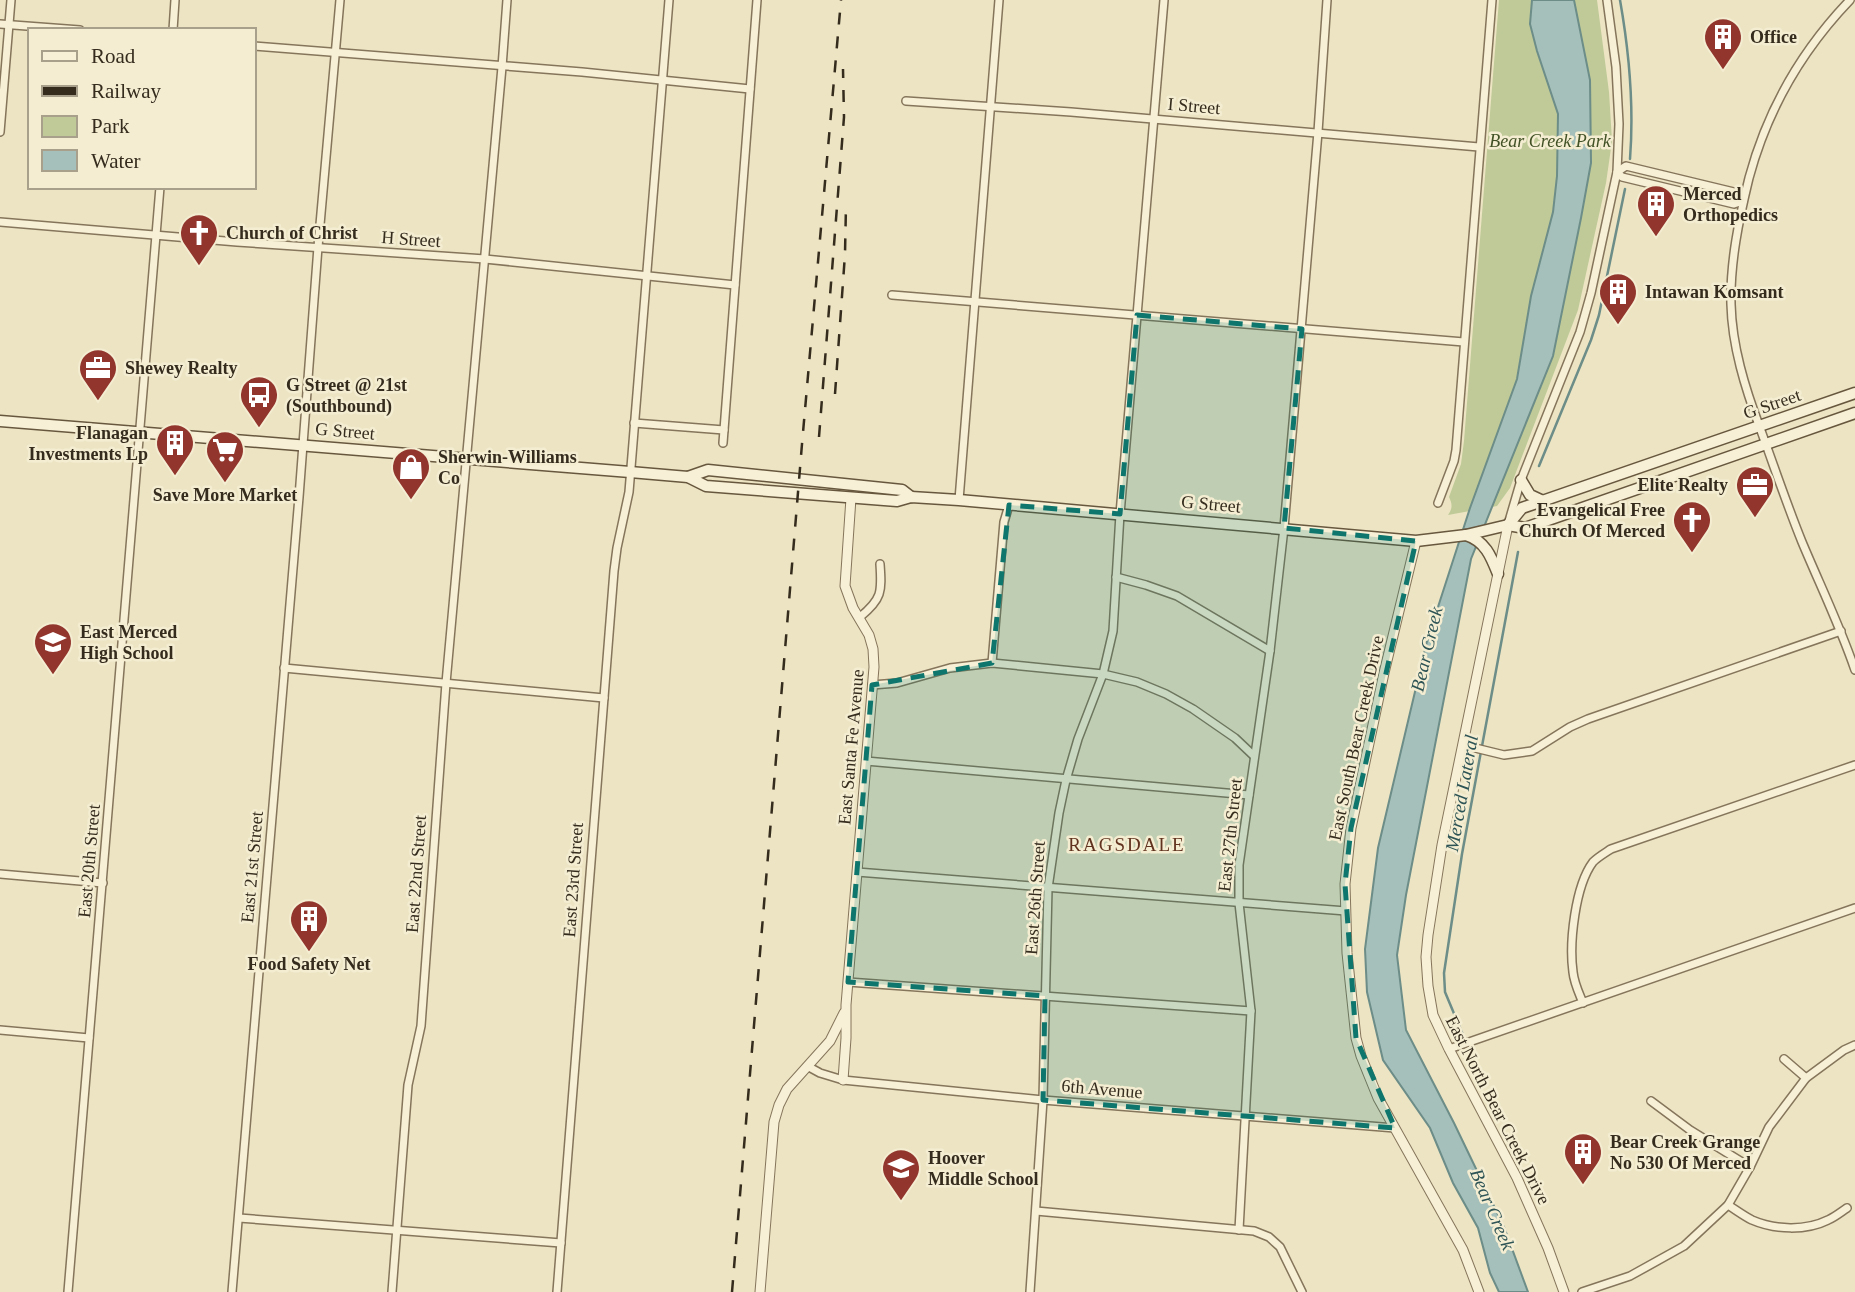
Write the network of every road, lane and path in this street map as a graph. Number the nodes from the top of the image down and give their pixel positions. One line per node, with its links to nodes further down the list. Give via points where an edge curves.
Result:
1 (11, 0): 14 (street)
2 (175, 0): 16 (street)
3 (340, 0): 18 (street, East 21st Street)
4 (507, 0): 19 (street, East 22nd Street)
5 (669, 0): 20 (street, East 23rd Street)
6 (757, 0): 21 (street)
7 (999, 0): 23 (street)
8 (1164, 0): 24 (street, East 26th Street)
9 (1327, 0): 26 (street, East 27th Street)
10 (1492, 0): 27 (street)
11 (1607, 0): 29 (street, via 1616,67)
12 (1850, 0): 34 (street, via 1786,85 1766,126)
13 (0, 24): 14 (street)
14 (9, 25): 15 (street); 25 (street)
15 (52, 28)
16 (173, 28)
17 (256, 46): 18 (street)
18 (336, 52): 19 (street); 37 (street, East 21st Street)
19 (502, 67): 20 (street); 38 (street, East 22nd Street)
20 (662, 81): 21 (street); 39 (street, East 23rd Street)
21 (750, 89): 40 (street)
22 (906, 101): 23 (street, I Street)
23 (990, 106): 24 (street, I Street); 42 (street)
24 (1154, 119): 26 (street, I Street); 43 (street, East 26th Street)
25 (0, 132)
26 (1318, 132): 27 (street, I Street); 44 (street, East 27th Street)
27 (1479, 147): 45 (street)
28 (1643, 170): 29 (street, via 1626,166); 30 (street); 31 (street)
29 (1617, 172): 31 (street); 59 (street, via 1580,332)
30 (1667, 176): 32 (street); 34 (street, via 1738,193)
31 (1640, 181): 32 (street)
32 (1666, 188): 34 (street, via 1734,204)
33 (160, 189): 36 (street, East 20th Street)
34 (1743, 201): 50 (street, via 1731,273 1731,306 1736,348)
35 (0, 222): 36 (street, H Street)
36 (156, 235): 37 (street, H Street); 52 (street, East 20th Street)
37 (318, 247): 38 (street, H Street); 55 (street, East 21st Street)
38 (485, 259): 39 (street, H Street); 56 (street, East 22nd Street)
39 (647, 275): 40 (street, H Street); 49 (street, East 23rd Street)
40 (735, 285): 51 (street)
41 (892, 295): 42 (street)
42 (975, 302): 43 (street); 62 (street)
43 (1138, 315): 44 (street); 66 (street, East 26th Street)
44 (1302, 329): 45 (street); 68 (street, East 27th Street)
45 (1464, 342): 64 (street, via 1456,450)
46 (1855, 394): 50 (main road, G Street)
47 (1855, 414): 54 (main road, G Street)
48 (0, 421): 52 (main road, G Street)
49 (634, 423): 51 (street); 57 (street, East 23rd Street)
50 (1760, 427): 54 (street); 63 (main road, G Street)
51 (724, 430): 53 (street)
52 (140, 432): 55 (main road, G Street); 92 (street, East 20th Street)
53 (723, 443)
54 (1766, 444): 67 (main road, G Street, via 1525,527); 75 (street)
55 (303, 445): 56 (main road, G Street); 78 (street, East 21st Street)
56 (467, 458): 57 (main road, G Street); 81 (street, East 22nd Street)
57 (630, 472): 58 (main road, G Street); 83 (street, East 23rd Street, via 617,548)
58 (688, 477): 60 (main road, G Street, via 708,470 902,490); 61 (main road, G Street, via 706,486)
59 (1521, 480): 63 (main road, via 1530,495); 67 (street)
60 (911, 497): 61 (main road, G Street, via 897,501); 62 (main road, G Street)
61 (851, 498): 74 (street, East Santa Fe Avenue, via 845,582)
62 (959, 500): 65 (main road, G Street)
63 (1545, 502): 67 (main road, G Street, via 1522,508)
64 (1438, 503)
65 (1009, 505): 66 (main road, G Street); 77 (street)
66 (1120, 514): 68 (main road, G Street); 73 (street, East 26th Street)
67 (1507, 525): 69 (main road, G Street); 72 (street, East North Bear Creek Drive)
68 (1284, 528): 70 (main road, G Street); 76 (street, East 27th Street)
69 (1466, 535): 70 (main road, G Street); 72 (main road, via 1488,551)
70 (1416, 541): 96 (street, East South Bear Creek Drive, via 1351,828)
71 (880, 564): 74 (street, via 877,600)
72 (1498, 574): 84 (street, East North Bear Creek Drive)
73 (1116, 577): 76 (street, via 1177,596); 80 (street, East 26th Street, via 1113,631)
74 (860, 617): 82 (street, East Santa Fe Avenue, via 873,649)
75 (1842, 631): 79 (street); 84 (street, via 1588,719 1532,751 1504,755)
76 (1270, 651): 85 (street, East 27th Street)
77 (992, 663): 80 (street); 82 (street)
78 (284, 668): 81 (street); 118 (street, East 21st Street)
79 (1855, 670)
80 (1103, 674): 85 (street, via 1137,682 1193,709); 88 (street, East 26th Street)
81 (446, 684): 83 (street); 119 (street, East 22nd Street, via 421,1026 408,1085)
82 (872, 685): 86 (street, East Santa Fe Avenue)
83 (604, 698): 121 (street, East 23rd Street)
84 (1468, 746): 105 (street, East North Bear Creek Drive, via 1442,845 1426,957 1433,1015)
85 (1255, 756): 89 (street, East 27th Street)
86 (866, 761): 88 (street); 90 (street, East Santa Fe Avenue)
87 (1855, 765): 99 (street, via 1611,849 1595,861 1585,877 1572,936 1573,976)
88 (1066, 780): 89 (street); 93 (street, East 26th Street)
89 (1249, 796): 94 (street, East 27th Street, via 1239,865)
90 (857, 872): 93 (street); 97 (street, East Santa Fe Avenue)
91 (0, 874): 92 (street)
92 (103, 883): 103 (street, East 20th Street)
93 (1048, 888): 94 (street); 98 (street, East 26th Street)
94 (1239, 903): 96 (street); 101 (street, East 27th Street)
95 (1855, 908): 99 (street)
96 (1346, 911): 113 (street, East South Bear Creek Drive, via 1356,1038 1374,1090)
97 (848, 982): 98 (street); 100 (street, East Santa Fe Avenue)
98 (1045, 996): 101 (street); 110 (street, East 26th Street)
99 (1583, 1003): 105 (street)
100 (846, 1005): 107 (street, East Santa Fe Avenue, via 835,1033); 109 (street, East Santa Fe Avenue)
101 (1251, 1011): 112 (street, East 27th Street)
102 (0, 1030): 103 (street)
103 (89, 1038): 122 (street, East 20th Street)
104 (1855, 1045): 108 (street)
105 (1449, 1049): 130 (street, East North Bear Creek Drive, via 1517,1178)
106 (1784, 1059): 108 (street)
107 (809, 1067): 109 (street, 6th Avenue); 126 (street, East Santa Fe Avenue, via 787,1089 774,1122)
108 (1805, 1078): 114 (street, via 1769,1127)
109 (843, 1080): 110 (street, 6th Avenue)
110 (1043, 1100): 112 (street, 6th Avenue); 117 (street, East 26th Street)
111 (1651, 1101): 114 (street)
112 (1246, 1116): 113 (street, 6th Avenue); 120 (street, East 27th Street)
113 (1395, 1128): 129 (street, East South Bear Creek Drive, via 1463,1250)
114 (1750, 1167): 115 (street)
115 (1728, 1205): 116 (street, via 1751,1219 1790,1227 1811,1226); 131 (street, via 1684,1246 1630,1276)
116 (1847, 1208)
117 (1036, 1211): 120 (street); 127 (street, East 26th Street)
118 (239, 1218): 119 (street); 123 (street, East 21st Street)
119 (396, 1230): 121 (street); 124 (street, East 22nd Street)
120 (1239, 1230): 128 (street, via 1262,1234 1280,1247)
121 (561, 1243): 125 (street, East 23rd Street)
122 (68, 1292)
123 (232, 1292)
124 (392, 1292)
125 (557, 1292)
126 (760, 1292)
127 (1030, 1292)
128 (1302, 1292)
129 (1479, 1292)
130 (1564, 1292)
131 (1582, 1292)

